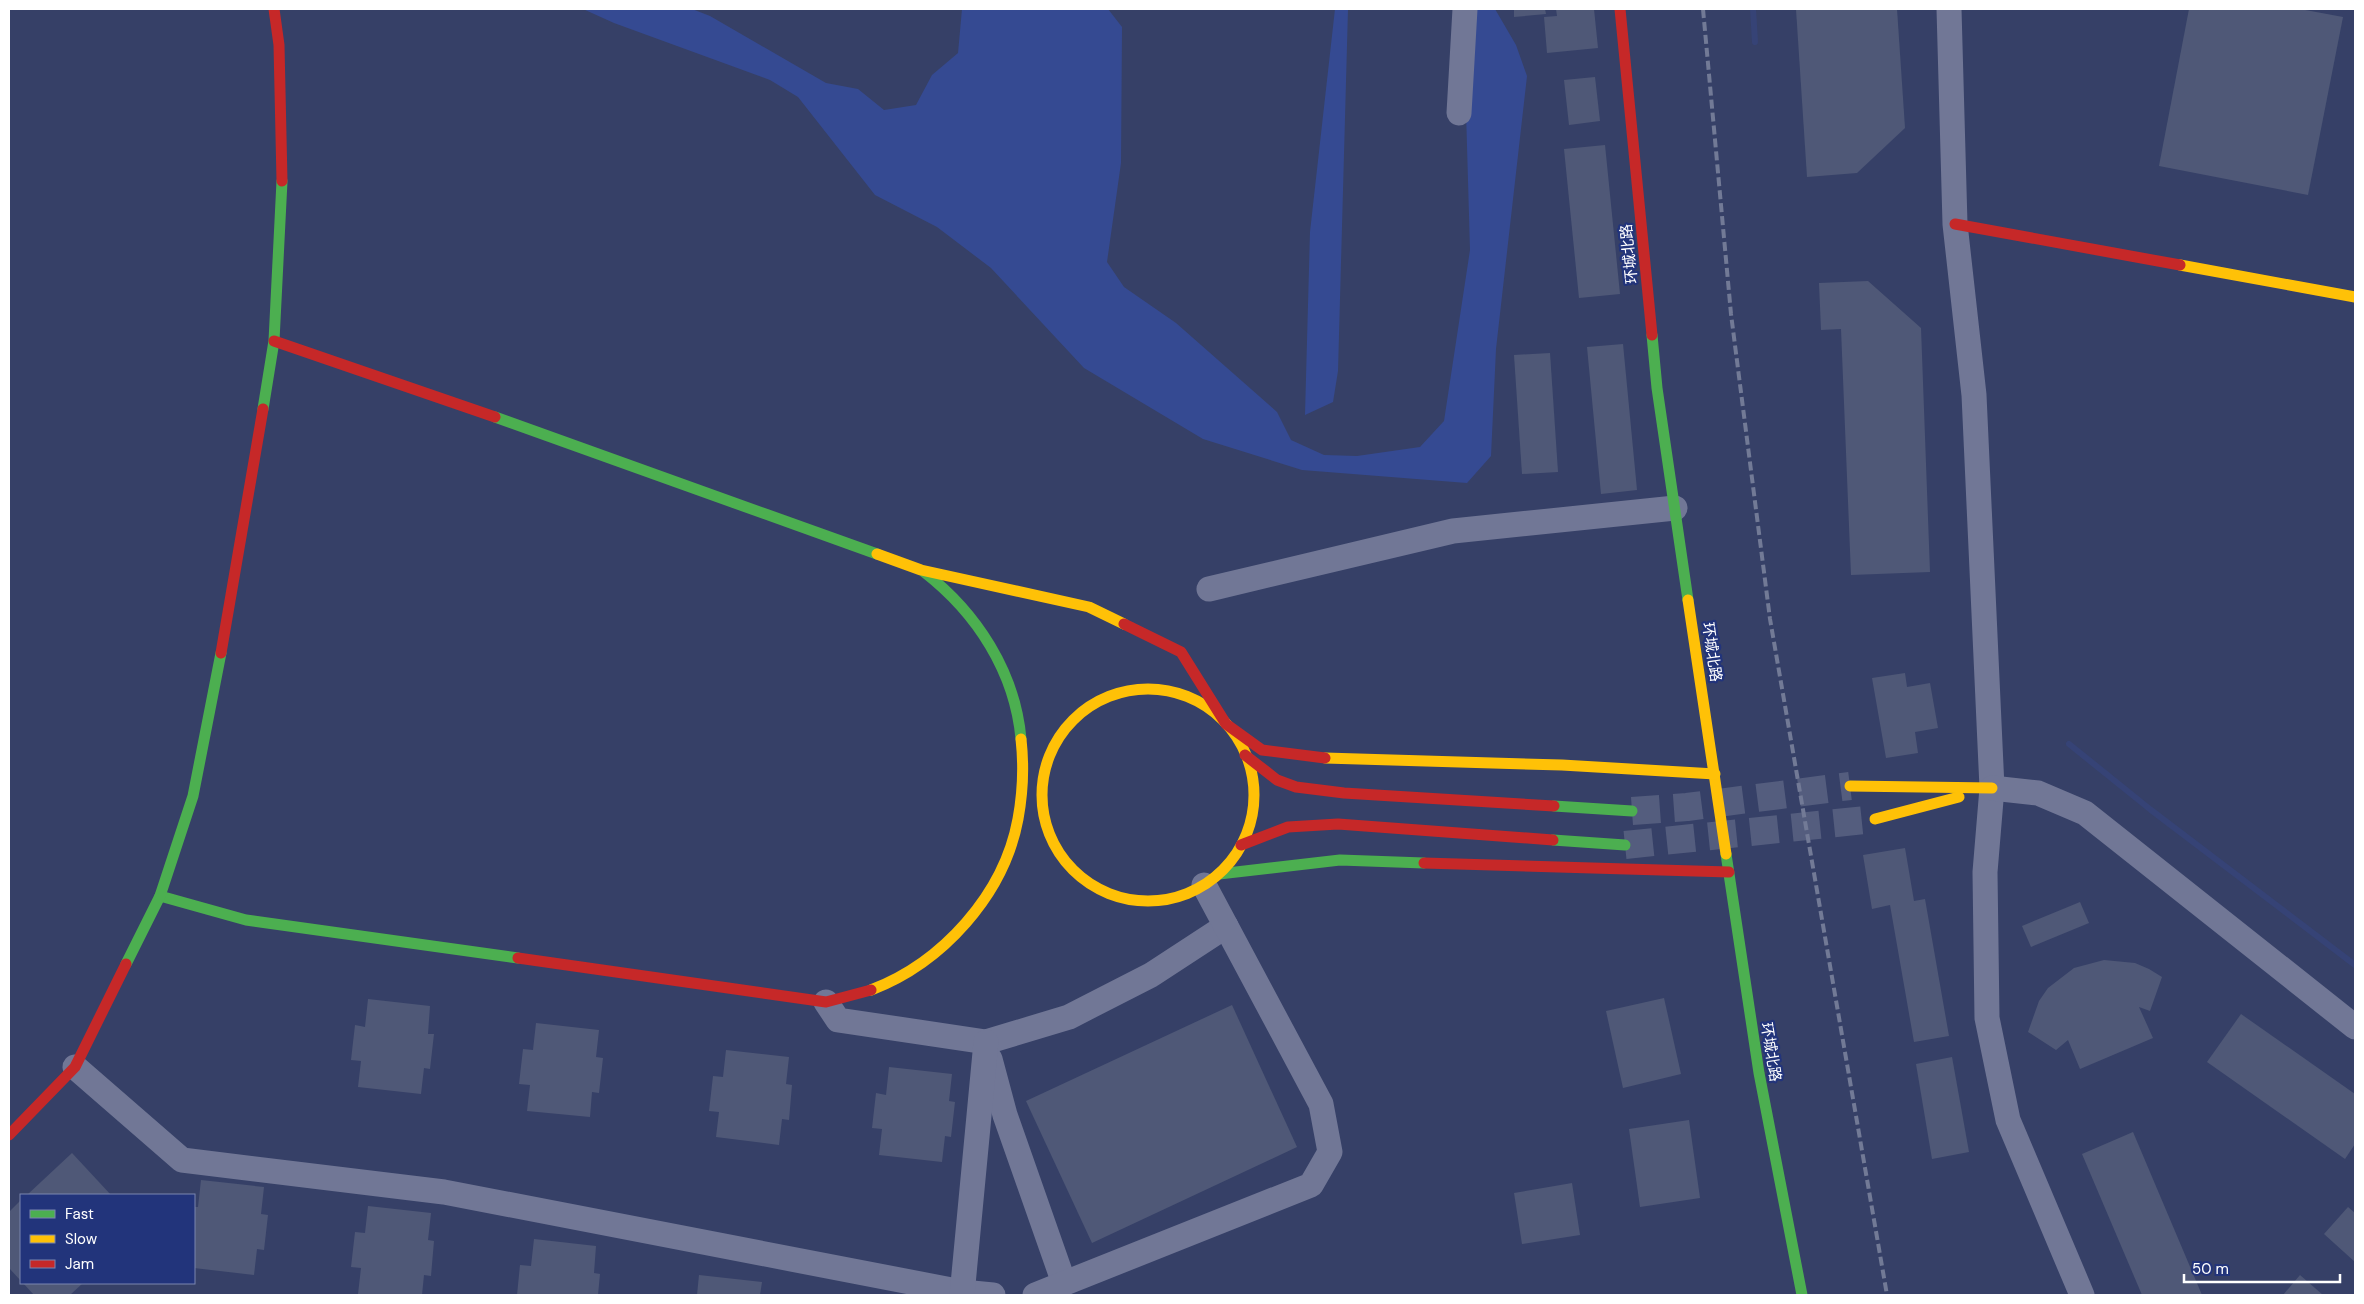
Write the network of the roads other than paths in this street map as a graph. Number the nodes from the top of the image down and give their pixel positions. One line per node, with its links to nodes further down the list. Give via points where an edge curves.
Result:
1 (274, 9): 8 (street, via 279,45 283,164)
2 (1465, 9): 5 (street)
3 (1620, 9): 9 (street, 环城北路, via 1657,388)
4 (1949, 9): 6 (street)
5 (1459, 113)
6 (1955, 224): 7 (street); 18 (street, via 1974,395)
7 (2355, 297)
8 (274, 341): 10 (street); 27 (street, via 194,796)
9 (1675, 508): 11 (street, via 1453,531); 16 (street, 环城北路)
10 (920, 570): 12 (street, via 1089,607 1181,652); 15 (street, via 977,623 999,660 1013,692)
11 (1209, 589)
12 (1226, 724): 13 (street, via 1212,711 1188,698 1162,690 1143,689 1116,694 1091,706); 14 (street); 16 (street, via 1262,750 1308,757 1562,765)
13 (1064, 731): 15 (street); 22 (street, via 1054,746 1043,782 1042,800)
14 (1245, 755): 20 (street, via 1277,780 1296,787 1344,793); 23 (street, via 1252,782 1252,809)
15 (1031, 763): 19 (street)
16 (1715, 774): 25 (street, 环城北路)
17 (1850, 786): 18 (street)
18 (1992, 788): 21 (street); 30 (street, via 2038,794 2085,813); 39 (street, via 1985,872 1987,1018 2008,1120)
19 (1023, 795): 22 (street); 29 (street, via 1019,821 1002,870 989,893 957,934 939,951 897,979 867,992)
20 (1632, 811)
21 (1875, 819)
22 (1050, 836): 26 (street, via 1083,880 1116,897 1152,902 1171,899)
23 (1241, 844): 24 (street, via 1288,826 1338,824); 26 (street, via 1232,860)
24 (1625, 845)
25 (1729, 872): 26 (street, via 1340,860); 38 (street, 环城北路, via 1759,1073)
26 (1212, 879): 28 (street)
27 (160, 896): 29 (street, via 246,920); 32 (street)
28 (1226, 926): 31 (street, via 1151,975 1069,1017); 34 (street, via 1321,1104 1330,1152 1312,1185)
29 (826, 1002): 31 (street, via 838,1020)
30 (2355, 1027)
31 (986, 1042): 34 (street, via 1005,1115); 35 (street)
32 (75, 1067): 33 (street); 35 (street, via 182,1160 444,1192)
33 (9, 1135)
34 (1064, 1283): 37 (street)
35 (962, 1294): 36 (street)
36 (993, 1295)
37 (1035, 1295)
38 (1802, 1295)
39 (2082, 1295)

